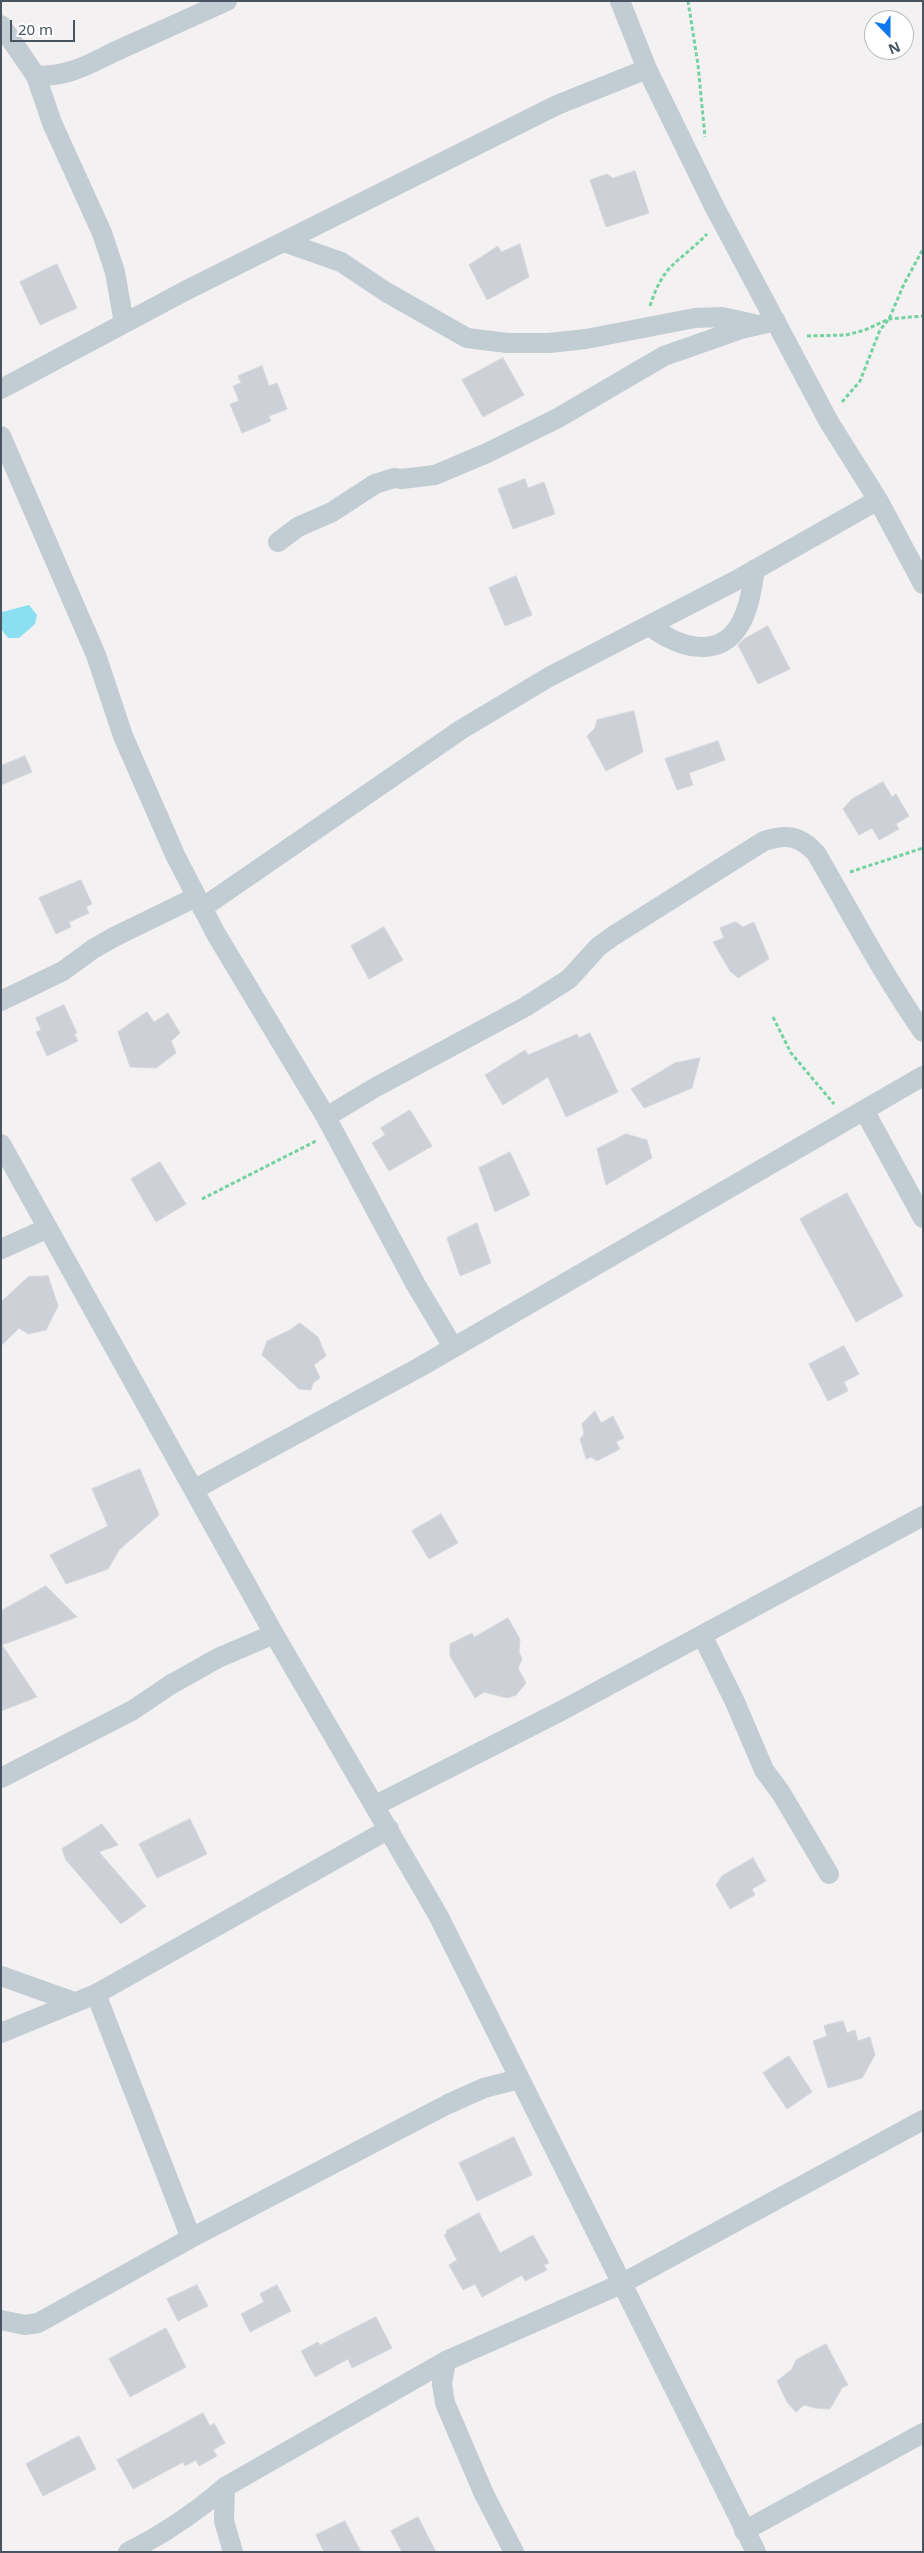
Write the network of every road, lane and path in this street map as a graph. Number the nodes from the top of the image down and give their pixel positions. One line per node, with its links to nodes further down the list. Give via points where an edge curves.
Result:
1 (227, 1): 6 (street, via 76,72)
2 (620, 1): 5 (street)
3 (688, 1): 7 (path)
4 (1, 24): 6 (street)
5 (647, 69): 8 (street); 9 (street, via 556,105)
6 (36, 76): 13 (street, via 52,123 102,233 115,272)
7 (705, 142)
8 (715, 208): 14 (path, via 706,235 661,276); 15 (street)
9 (284, 242): 13 (street); 14 (street, via 341,262 467,338 507,344 549,343)
10 (923, 249): 12 (path)
11 (923, 316): 12 (path)
12 (889, 320): 15 (path, via 846,335); 17 (path, via 876,339 860,381 841,402)
13 (124, 323): 16 (street)
14 (645, 327): 15 (street, via 722,317)
15 (773, 328): 17 (street); 20 (street, via 664,356 558,418 454,468 435,475 394,478 375,484 332,512 298,527)
16 (1, 389)
17 (837, 434): 19 (street)
18 (1, 436): 26 (street, via 96,655 123,736)
19 (878, 500): 21 (street); 22 (street)
20 (278, 542)
21 (755, 570): 23 (street); 23 (street, via 740,625 724,641 702,648 686,646)
22 (923, 584)
23 (650, 626): 26 (street, via 549,677 462,729)
24 (923, 848): 25 (path)
25 (831, 879): 29 (street, via 885,974); 32 (street, via 816,853 796,836 764,841 598,947 569,979 392,1078)
26 (199, 903): 27 (street, via 114,938 63,971); 32 (street)
27 (1, 1001)
28 (773, 1017): 31 (path, via 791,1053)
29 (923, 1032)
30 (923, 1076): 31 (street)
31 (856, 1114): 35 (street); 38 (street)
32 (331, 1124): 34 (path); 38 (street, via 416,1285)
33 (1, 1144): 36 (street)
34 (202, 1199)
35 (923, 1218)
36 (48, 1228): 37 (street); 39 (street)
37 (1, 1249)
38 (453, 1347): 39 (street)
39 (195, 1489): 41 (street)
40 (923, 1516): 42 (street)
41 (274, 1634): 43 (street, via 218,1658 133,1710); 44 (street)
42 (702, 1635): 44 (street); 46 (street, via 764,1770)
43 (1, 1778)
44 (376, 1805): 45 (street)
45 (389, 1829): 48 (street); 51 (street, via 438,1915)
46 (829, 1874)
47 (1, 1976): 49 (street)
48 (96, 1994): 49 (street); 53 (street)
49 (74, 2002): 50 (street)
50 (1, 2033)
51 (519, 2079): 53 (street, via 484,2088 448,2104); 54 (street)
52 (923, 2120): 54 (street)
53 (191, 2238): 55 (street, via 38,2322 25,2325)
54 (621, 2284): 56 (street); 59 (street)
55 (1, 2320)
56 (446, 2361): 58 (street); 62 (street, via 442,2384 445,2403 484,2494)
57 (923, 2433): 59 (street)
58 (225, 2486): 60 (street, via 195,2512); 61 (street, via 224,2521)
59 (744, 2531): 63 (street)
60 (128, 2552)
61 (233, 2552)
62 (514, 2552)
63 (756, 2552)

